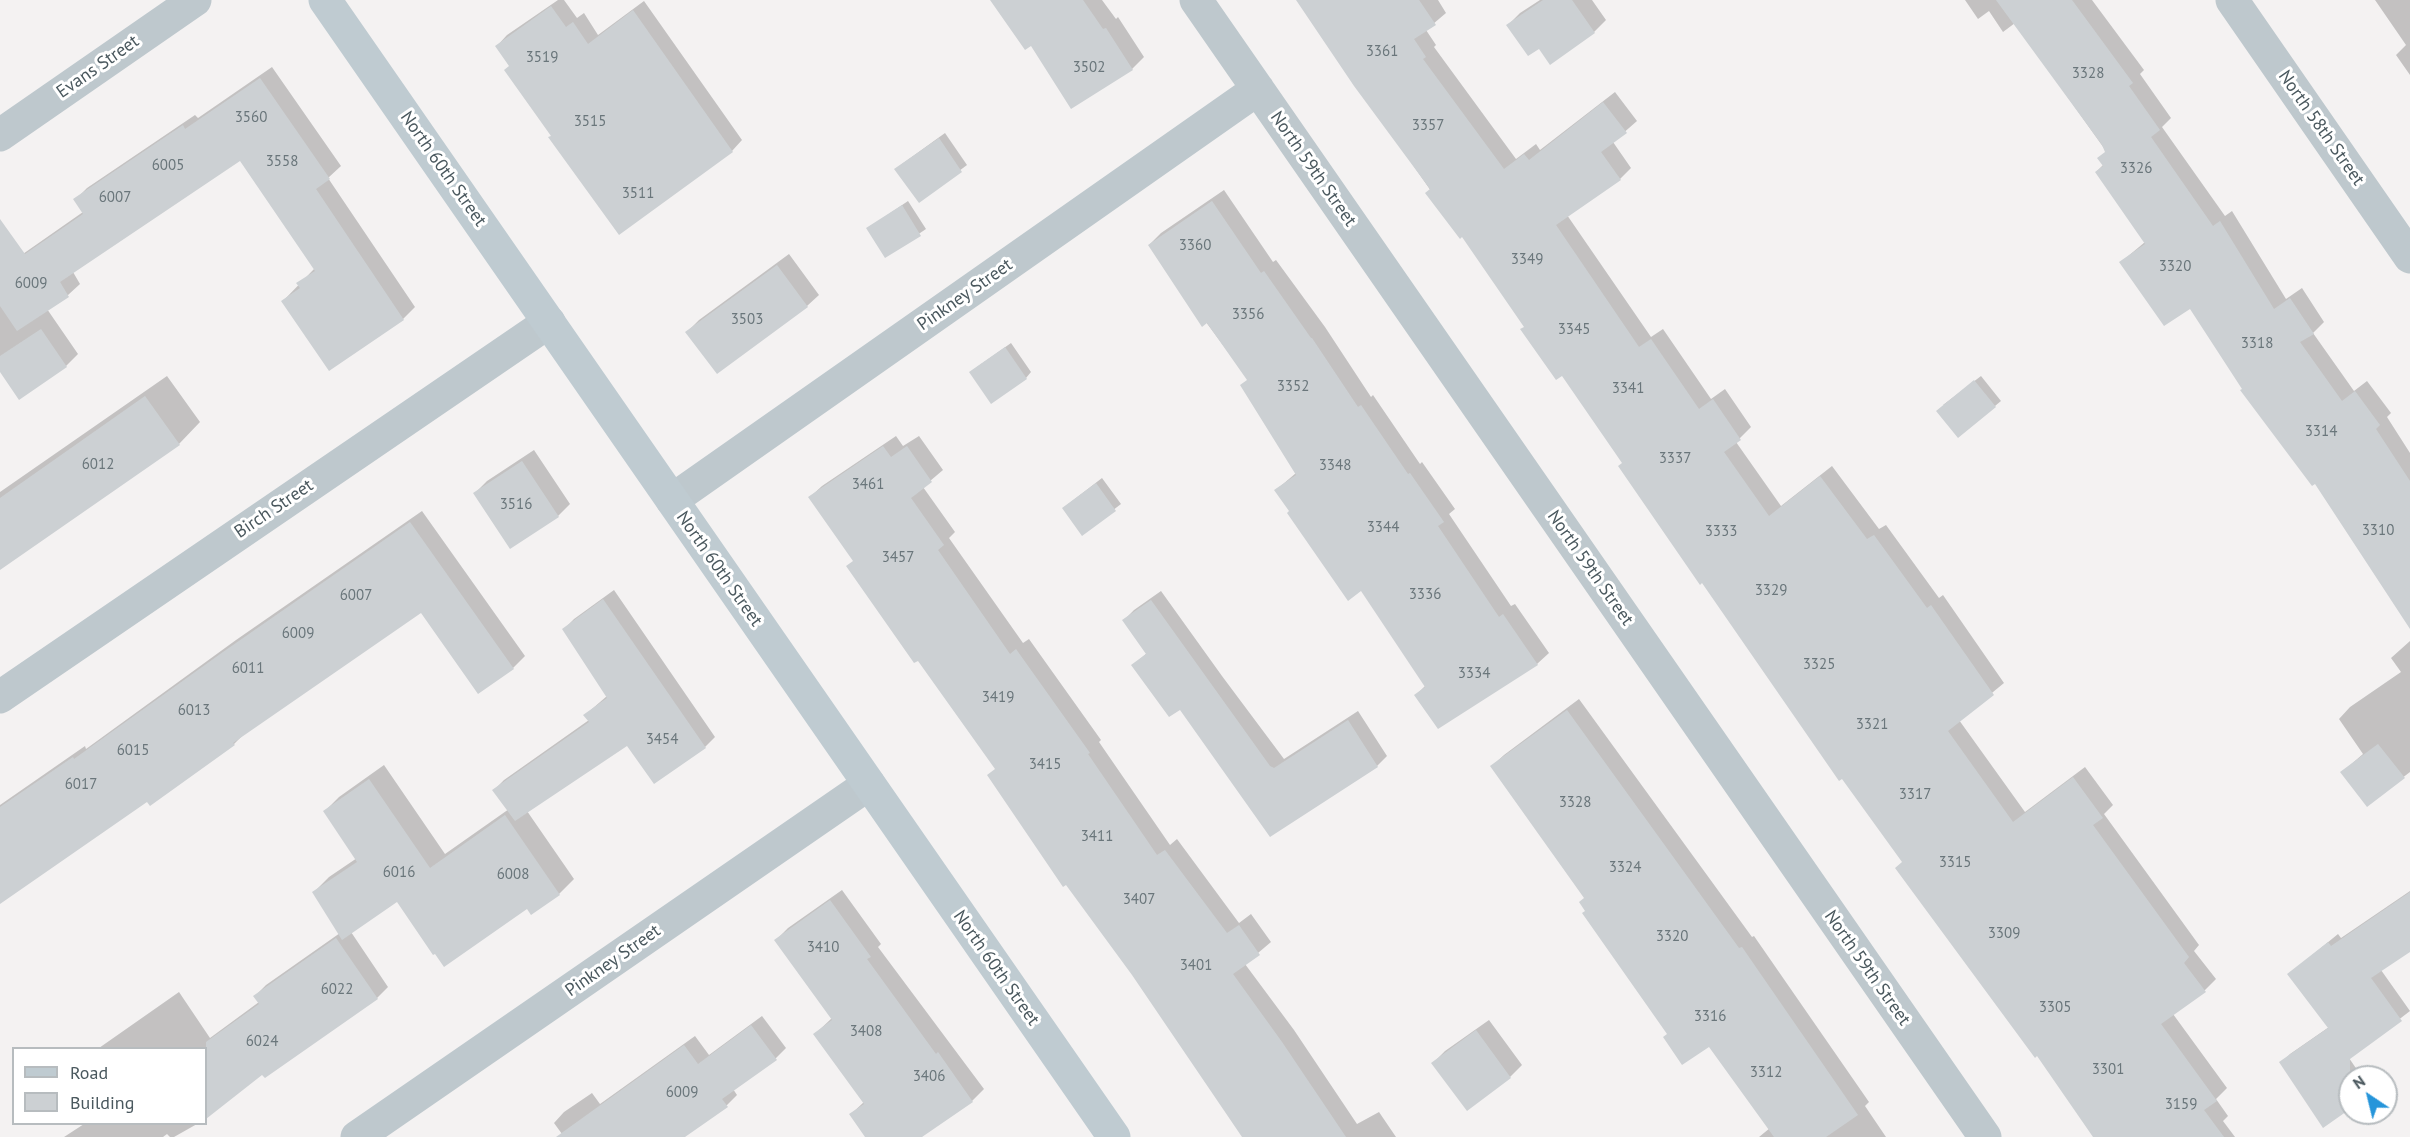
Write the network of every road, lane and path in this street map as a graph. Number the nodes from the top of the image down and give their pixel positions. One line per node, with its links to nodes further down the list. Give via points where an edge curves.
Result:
1 (195, 0): 6 (street, Evans Street)
2 (325, 0): 8 (main road, North 60th Street)
3 (1196, 0): 5 (street, North 59th Street)
4 (2232, 0): 7 (street, North 58th Street)
5 (1258, 89): 9 (street, Pinkney Street); 14 (street, North 59th Street)
6 (0, 135)
7 (2410, 257)
8 (549, 322): 9 (main road, North 60th Street); 10 (street, Birch Street)
9 (672, 500): 11 (main road, North 60th Street)
10 (0, 697)
11 (869, 784): 12 (street, Pinkney Street); 13 (main road, North 60th Street)
12 (357, 1137)
13 (1114, 1137)
14 (1985, 1137)

